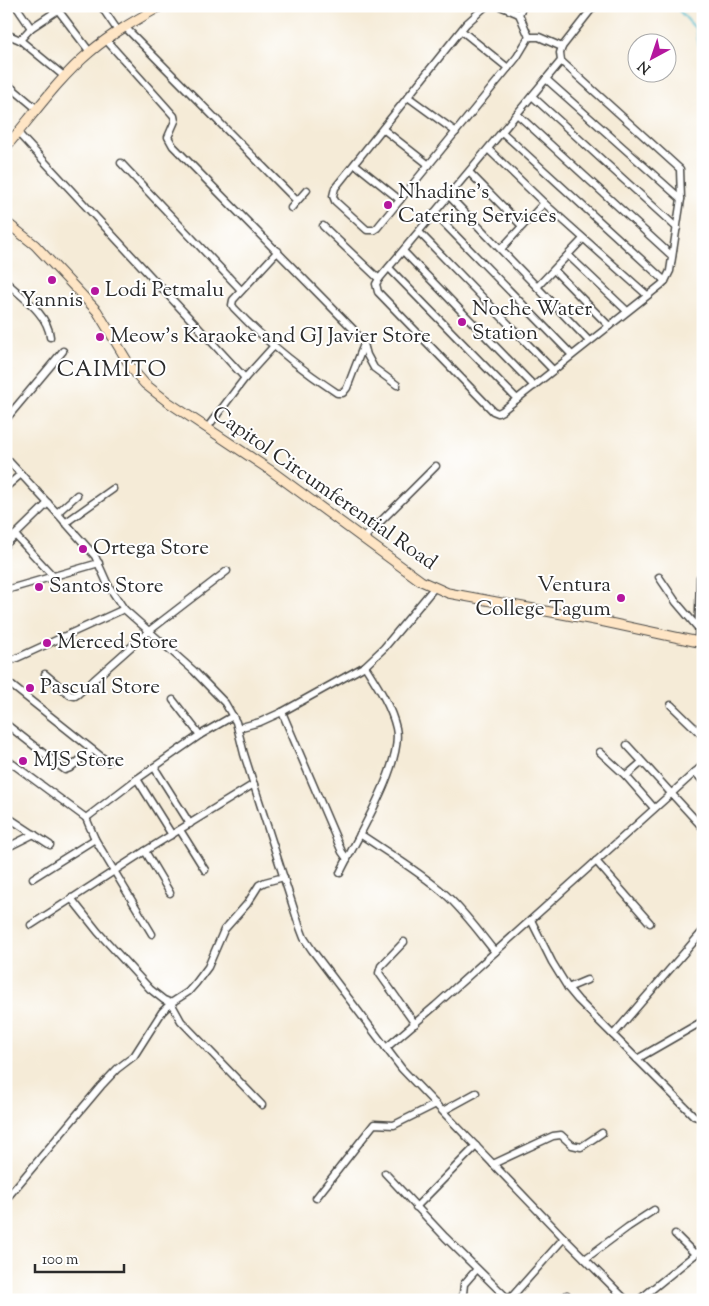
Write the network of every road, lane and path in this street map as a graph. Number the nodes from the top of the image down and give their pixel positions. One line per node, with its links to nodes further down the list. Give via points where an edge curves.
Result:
1 (16, 6): 10 (street)
2 (101, 6): 11 (street)
3 (486, 6): 12 (street)
4 (500, 6): 9 (street)
5 (523, 6): 9 (street)
6 (594, 6): 17 (street)
7 (156, 7): 11 (main road)
8 (56, 8): 10 (street); 18 (street)
9 (519, 14): 14 (street)
10 (31, 28): 15 (street)
11 (122, 29): 16 (main road); 42 (street)
12 (462, 31): 20 (street); 25 (street)
13 (6, 34): 15 (street)
14 (529, 37): 17 (street, via 539,37); 20 (street)
15 (20, 40): 21 (street)
16 (106, 40): 18 (main road); 53 (street, via 174,116 168,137 173,146)
17 (562, 47): 19 (street)
18 (90, 52): 21 (main road)
19 (561, 61): 22 (street); 40 (street, via 678,166 682,173)
20 (508, 68): 29 (street)
21 (65, 77): 26 (main road)
22 (546, 79): 24 (street); 40 (street)
23 (6, 83): 26 (street)
24 (532, 96): 27 (street); 49 (street)
25 (408, 97): 28 (street); 29 (street)
26 (38, 109): 31 (main road)
27 (517, 114): 30 (street); 56 (street)
28 (383, 129): 35 (street); 36 (street)
29 (456, 132): 36 (street)
30 (502, 132): 33 (street); 60 (street)
31 (18, 133): 32 (main road); 74 (street)
32 (8, 143)
33 (488, 150): 37 (street); 43 (street)
34 (121, 164): 63 (street)
35 (355, 164): 41 (street); 41 (street, via 335,188 333,196 364,228 374,230)
36 (429, 165): 41 (street)
37 (469, 172): 39 (street); 48 (street)
38 (307, 190): 42 (street)
39 (449, 196): 45 (street); 52 (street)
40 (681, 199): 49 (street)
41 (400, 200)
42 (297, 201): 44 (street)
43 (544, 203): 48 (street); 51 (street)
44 (291, 208)
45 (434, 213): 50 (street); 72 (street)
46 (6, 222): 79 (main road, Capitol Circumferential Road, via 35,244 97,311 132,369 145,384)
47 (323, 226): 59 (street)
48 (522, 226): 52 (street)
49 (677, 228): 56 (street)
50 (418, 232): 54 (street); 73 (street)
51 (583, 239): 55 (street); 64 (street)
52 (501, 249): 62 (street)
53 (278, 251): 63 (street); 69 (street, via 354,329)
54 (403, 251): 57 (street); 76 (street)
55 (568, 255): 58 (street); 65 (street)
56 (672, 256): 60 (street)
57 (389, 268): 59 (street); 77 (street)
58 (554, 270): 62 (street); 66 (street)
59 (378, 279): 77 (street, via 378,292 493,411 500,412)
60 (665, 281): 64 (street)
61 (6, 282): 67 (street, via 43,318)
62 (538, 286): 68 (street)
63 (241, 290): 70 (street, via 232,305)
64 (647, 295): 65 (street)
65 (627, 311): 66 (street)
66 (609, 326): 68 (street)
67 (50, 337)
68 (589, 341): 72 (street)
69 (364, 344): 70 (street, via 347,388 340,393); 75 (street, via 374,368)
70 (273, 346): 74 (street)
71 (63, 351): 78 (street)
72 (572, 355): 73 (street)
73 (553, 370): 76 (street)
74 (246, 378): 79 (street)
75 (397, 385)
76 (534, 386): 77 (street)
77 (517, 399)
78 (6, 419)
79 (207, 428): 90 (main road, Capitol Circumferential Road)
80 (6, 458): 82 (street)
81 (436, 466): 90 (street)
82 (21, 474): 83 (street); 86 (street)
83 (6, 487)
84 (113, 488): 88 (street)
85 (77, 495): 87 (street)
86 (48, 502): 87 (street); 89 (street)
87 (58, 513): 88 (street)
88 (66, 523): 92 (street)
89 (15, 535): 91 (street); 94 (street)
90 (364, 538): 97 (main road, Capitol Circumferential Road)
91 (6, 544)
92 (99, 563): 94 (street); 99 (street, via 108,585)
93 (227, 571): 101 (street)
94 (53, 576): 98 (street)
95 (660, 577): 100 (street)
96 (700, 577): 100 (street)
97 (434, 588): 102 (main road, Capitol Circumferential Road); 104 (street)
98 (6, 590)
99 (124, 609): 101 (street); 103 (street)
100 (699, 629): 102 (street)
101 (149, 631): 105 (street, via 75,696); 110 (street, via 220,697)
102 (701, 642)
103 (6, 662)
104 (365, 666): 109 (street); 136 (street, via 382,695 397,736 390,773)
105 (45, 674)
106 (6, 681): 116 (street)
107 (173, 700): 113 (street)
108 (671, 705): 114 (street)
109 (282, 712): 112 (street); 142 (street)
110 (233, 716): 112 (street); 113 (street)
111 (6, 724): 116 (street, via 65,770)
112 (238, 728): 127 (street)
113 (200, 735): 122 (street)
114 (703, 736)
115 (627, 745): 120 (street)
116 (92, 750): 119 (street)
117 (600, 752): 124 (street)
118 (6, 759): 131 (street)
119 (108, 762)
120 (642, 762): 124 (street); 128 (street)
121 (703, 765): 123 (street)
122 (154, 767): 125 (street); 132 (street)
123 (695, 772): 126 (street); 128 (street)
124 (626, 776): 129 (street)
125 (137, 779): 131 (street); 137 (street)
126 (703, 781)
127 (254, 784): 132 (street); 147 (street)
128 (670, 794): 129 (street); 133 (street)
129 (654, 808): 143 (street)
130 (6, 816): 135 (street)
131 (86, 818): 138 (street)
132 (190, 824): 134 (street)
133 (703, 828)
134 (180, 830): 137 (street); 144 (street)
135 (34, 834): 139 (street); 140 (street)
136 (360, 834): 142 (street); 157 (street, via 444,894)
137 (172, 835): 141 (street)
138 (94, 839): 145 (street); 148 (street)
139 (50, 845)
140 (6, 848)
141 (145, 851): 145 (street); 149 (street)
142 (347, 859): 146 (street)
143 (596, 861): 151 (street); 152 (street)
144 (205, 870)
145 (114, 871): 150 (street); 155 (street)
146 (340, 873)
147 (284, 877): 160 (street, via 259,885 224,930 200,978); 164 (street, via 304,938)
148 (33, 878)
149 (170, 893)
150 (71, 898): 153 (street); 160 (street, via 150,990)
151 (531, 920): 157 (street); 159 (street)
152 (650, 923)
153 (30, 926)
154 (703, 931): 163 (street)
155 (152, 934)
156 (404, 942): 162 (street, via 381,966 379,973)
157 (494, 952): 162 (street)
158 (586, 980): 159 (street)
159 (568, 988): 163 (street)
160 (172, 1003): 168 (street, via 181,1021); 176 (street, via 156,1020 134,1056 101,1086)
161 (703, 1021): 165 (street)
162 (414, 1024): 164 (street)
163 (612, 1035): 165 (street)
164 (386, 1048): 167 (street)
165 (637, 1058): 170 (street, via 694,1116)
166 (476, 1093): 169 (street)
167 (436, 1104): 169 (street); 175 (street, via 394,1125 374,1124)
168 (262, 1105)
169 (443, 1111): 172 (street)
170 (703, 1118)
171 (602, 1133): 173 (street, via 580,1147 572,1145 561,1135 553,1136)
172 (476, 1146): 173 (street); 177 (street)
173 (493, 1164): 180 (street)
174 (385, 1173): 177 (street)
175 (316, 1198)
176 (6, 1199)
177 (416, 1207): 184 (street)
178 (654, 1210): 183 (street)
179 (675, 1234): 182 (street)
180 (564, 1238): 183 (street); 186 (street)
181 (703, 1248): 182 (street)
182 (695, 1254): 188 (street)
183 (585, 1259): 187 (street)
184 (477, 1269): 185 (street, via 464,1284); 186 (street)
185 (460, 1300)
186 (509, 1300)
187 (626, 1300)
188 (639, 1300)

